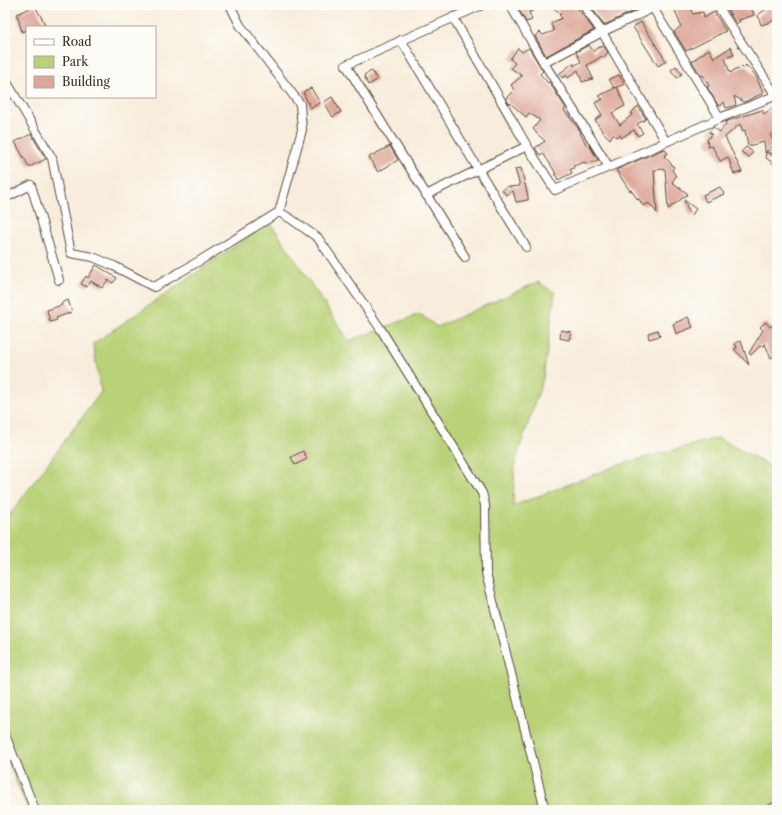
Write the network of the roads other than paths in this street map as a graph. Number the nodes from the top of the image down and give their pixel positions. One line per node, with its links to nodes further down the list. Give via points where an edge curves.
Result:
1 (230, 5): 20 (street, via 240,25 300,104 302,130)
2 (482, 5): 7 (street)
3 (510, 5): 10 (street)
4 (583, 5): 8 (street)
5 (717, 5): 12 (street)
6 (656, 6): 8 (street); 13 (street)
7 (453, 17): 9 (street); 15 (street)
8 (602, 32): 10 (street); 14 (street)
9 (401, 40): 17 (street); 18 (street, via 346,65)
10 (544, 63): 16 (street)
11 (5, 79): 20 (street, via 52,158 71,253 93,257 154,287)
12 (776, 95): 13 (street)
13 (720, 118): 14 (street)
14 (666, 142): 16 (street)
15 (527, 146): 16 (street, via 555,190); 17 (street)
16 (609, 167)
17 (478, 169): 18 (street); 21 (street)
18 (426, 195): 22 (street)
19 (5, 198): 23 (street, via 31,185)
20 (279, 212): 27 (street, via 318,238 380,328 482,492 486,574)
21 (526, 247)
22 (465, 257)
23 (59, 280)
24 (5, 736): 26 (street)
25 (777, 806): 28 (street)
26 (35, 810)
27 (545, 810)
28 (769, 810)

